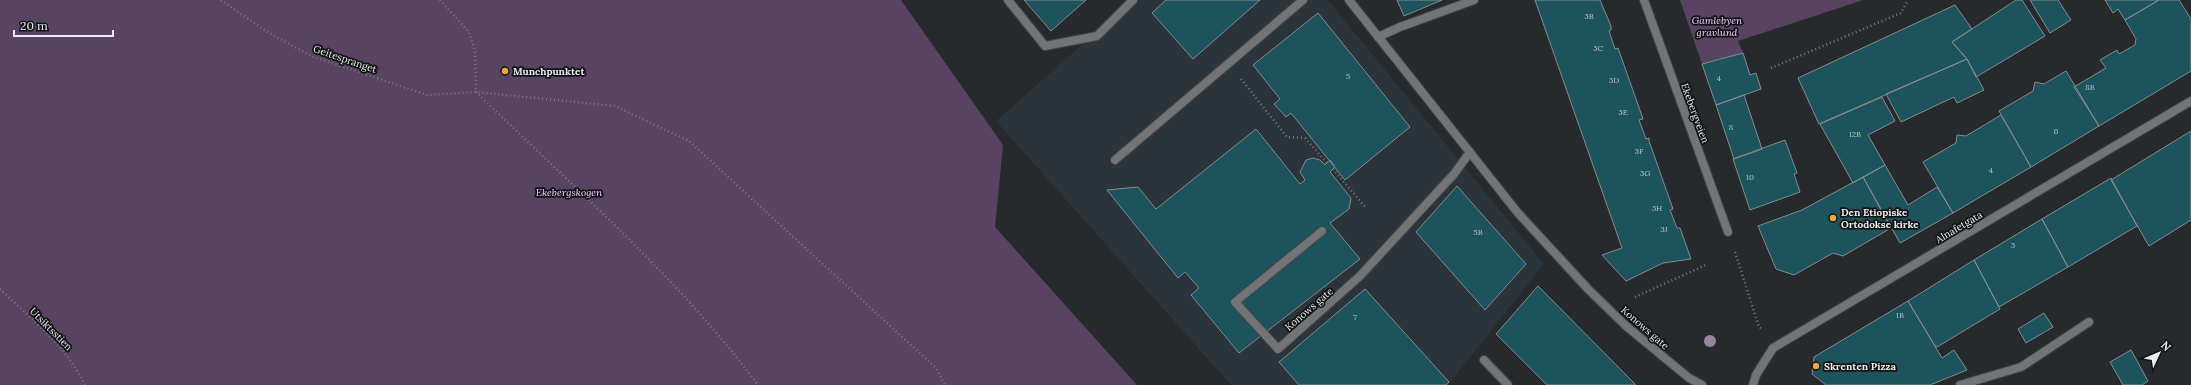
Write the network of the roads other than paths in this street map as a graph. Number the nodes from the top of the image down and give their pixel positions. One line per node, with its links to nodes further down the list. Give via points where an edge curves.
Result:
1 (1008, 0): 2 (street, via 1045,46 1097,36)
2 (1133, 0)
3 (1302, 0): 10 (street)
4 (1349, 0): 7 (street, Konows gate)
5 (1474, 0): 7 (street, via 1400,26)
6 (1644, 0): 12 (street, Ekebergveien)
7 (1378, 37): 9 (street, Konows gate)
8 (2191, 101): 17 (street, Alnafetgata, via 1773,348 1756,375)
9 (1470, 152): 11 (street, Konows gate, via 1454,174 1360,276 1278,349 1235,302); 16 (street, Konows gate, via 1518,213 1588,289 1626,326 1689,378)
10 (1115, 160)
11 (1322, 231)
12 (1728, 232)
13 (2089, 322): 18 (street, via 2021,367)
14 (1484, 360): 15 (street)
15 (1508, 385)
16 (1702, 385)
17 (1753, 385)
18 (1960, 385)

